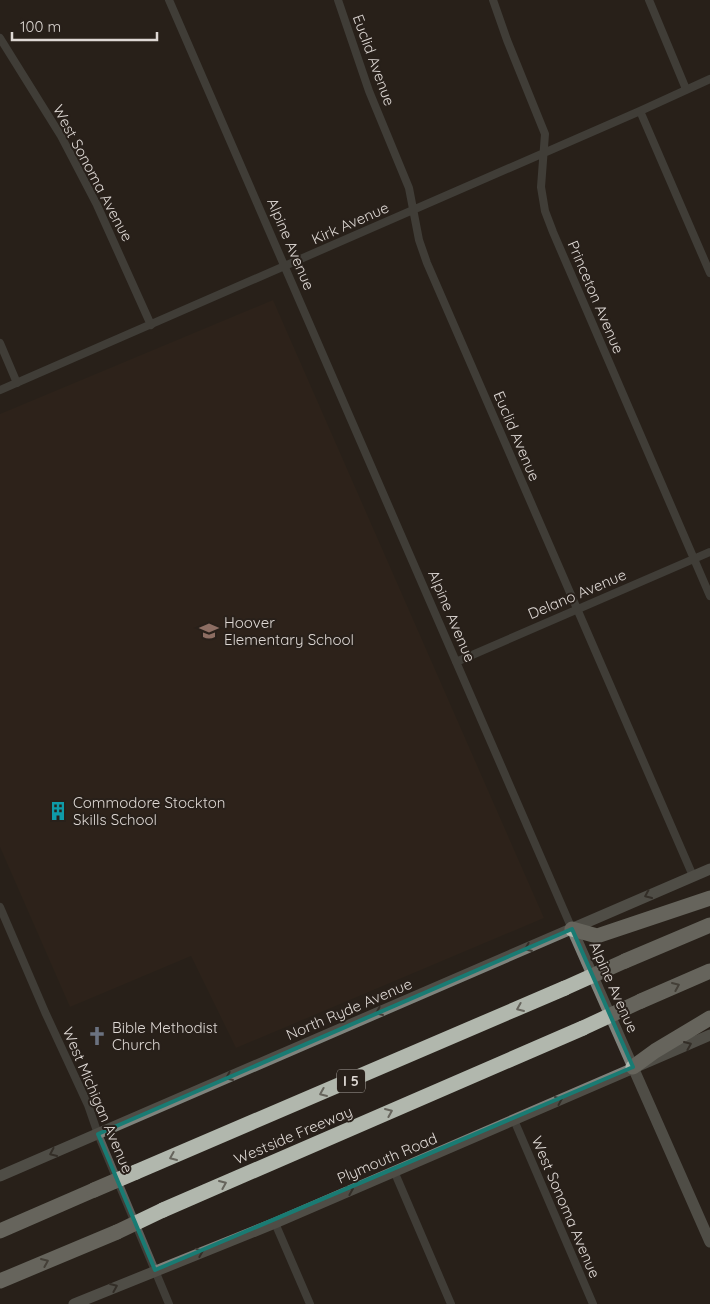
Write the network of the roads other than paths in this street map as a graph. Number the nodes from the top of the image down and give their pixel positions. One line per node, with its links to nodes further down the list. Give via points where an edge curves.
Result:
1 (169, 0): 11 (street, Alpine Avenue)
2 (338, 0): 10 (street, Euclid Avenue, via 369,91 409,188)
3 (493, 0): 9 (street, Princeton Avenue, via 545,134)
4 (649, 0): 7 (street)
5 (0, 38): 13 (street, West Sonoma Avenue, via 66,145)
6 (710, 79): 7 (street, Kirk Avenue)
7 (686, 89): 8 (street, Kirk Avenue)
8 (640, 111): 9 (street, Kirk Avenue); 12 (street)
9 (544, 152): 10 (street, Kirk Avenue); 18 (street, Princeton Avenue, via 542,187 550,225)
10 (413, 210): 11 (street, Kirk Avenue); 20 (street, Euclid Avenue, via 427,263)
11 (284, 266): 13 (street, Kirk Avenue); 21 (street, Alpine Avenue)
12 (710, 272)
13 (151, 325): 15 (street, Kirk Avenue)
14 (0, 343): 15 (street)
15 (17, 383): 16 (street, Kirk Avenue)
16 (0, 390)
17 (710, 552): 18 (street, Delano Avenue)
18 (694, 559): 19 (street, Princeton Avenue); 20 (street, Delano Avenue)
19 (710, 596)
20 (577, 609): 21 (street, Delano Avenue); 23 (street, Euclid Avenue)
21 (456, 662): 27 (street, Alpine Avenue)
22 (710, 868): 23 (street, North Ryde Avenue)
23 (693, 876): 27 (street, North Ryde Avenue, one-way to 27)
24 (710, 898): 27 (highway, via 597,936)
25 (0, 907): 33 (street, West Michigan Avenue)
26 (710, 925): 37 (highway, Westside Freeway / I 5, one-way to 37, bridge)
27 (572, 929): 31 (street, Alpine Avenue); 33 (street, North Ryde Avenue, one-way to 33)
28 (710, 971): 40 (highway, Westside Freeway, one-way to 28, bridge)
29 (710, 1018): 31 (highway)
30 (710, 1035): 31 (street, Plymouth Road, one-way to 30)
31 (634, 1067): 32 (street, Plymouth Road, one-way to 31); 38 (street, Alpine Avenue)
32 (514, 1120): 34 (street, Plymouth Road); 45 (street, West Sonoma Avenue)
33 (98, 1134): 35 (street, North Ryde Avenue, one-way to 35); 39 (street, West Michigan Avenue)
34 (394, 1171): 36 (street, Plymouth Road, one-way to 34); 44 (street)
35 (0, 1176)
36 (275, 1223): 39 (street, Plymouth Road, one-way to 36); 43 (street)
37 (0, 1231)
38 (710, 1242)
39 (155, 1270): 41 (street, Plymouth Road, one-way to 39); 42 (street, West Michigan Avenue)
40 (0, 1281)
41 (74, 1304)
42 (169, 1304)
43 (310, 1304)
44 (451, 1304)
45 (593, 1304)

